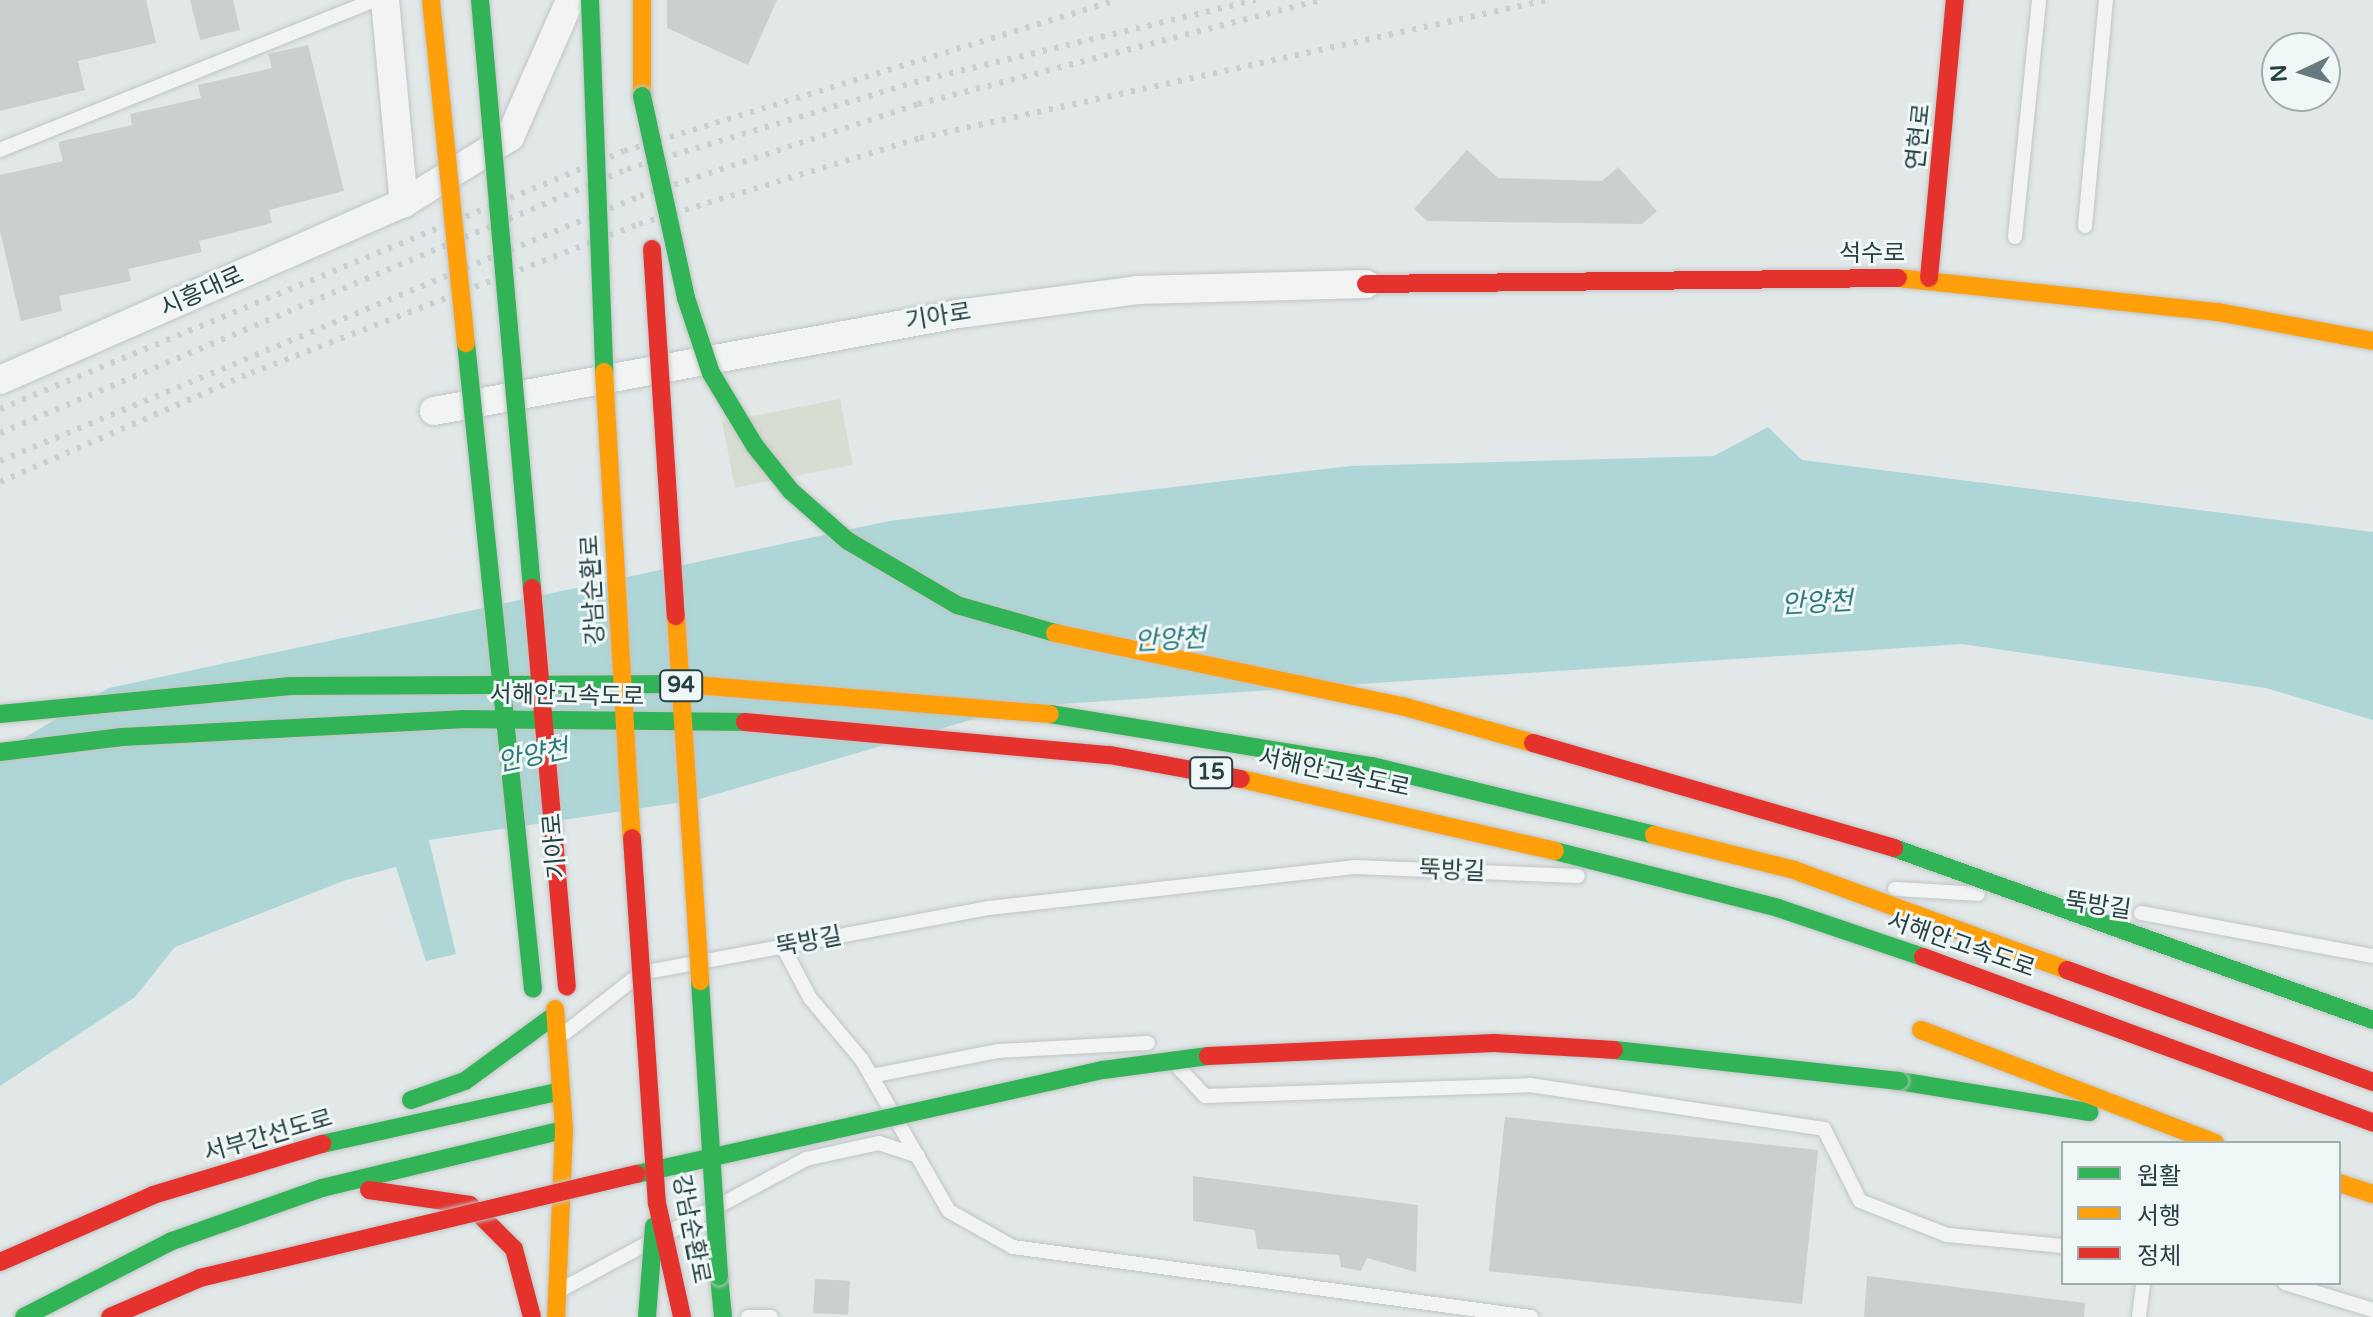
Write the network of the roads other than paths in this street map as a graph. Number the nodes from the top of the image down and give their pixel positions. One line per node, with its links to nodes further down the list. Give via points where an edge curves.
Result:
1 (375, 0): 12 (lane)
2 (385, 0): 13 (street)
3 (431, 0): 27 (main road, 기아로, bridge, via 533,989)
4 (480, 0): 27 (main road, 기아로, bridge, via 567,986)
5 (570, 0): 13 (street, 시흥대로, via 510,137)
6 (590, 0): 43 (main road, 강남순환로 / 94, bridge, via 591,147)
7 (642, 0): 11 (main road)
8 (1955, 0): 16 (main road, 연현로)
9 (2039, 0): 15 (lane)
10 (2106, 0): 14 (lane)
11 (642, 96): 28 (main road, bridge, via 686,298 711,373 755,446 791,491 848,541 957,605 1033,628 1402,706 1799,817 2074,907); 56 (main road, 강남순환로 / 94, bridge)
12 (0, 150)
13 (404, 203): 19 (street, 시흥대로)
14 (2085, 226)
15 (2015, 237)
16 (1929, 278): 17 (main road, 석수로); 18 (main road, 석수로, via 2218,312)
17 (1366, 284): 20 (street, 기아로, via 1137,290 958,314)
18 (2373, 341)
19 (0, 380)
20 (434, 411)
21 (0, 714): 32 (main road, 서해안고속도로 / 15, bridge, via 291,686 598,681 755,687 1118,720 1372,766 1794,870)
22 (0, 752): 35 (main road, 서해안고속도로 / 15, bridge, via 166,733 462,719 745,722 1110,755 1348,798 1778,908 2098,1016)
23 (1752, 882): 25 (lane, 뚝방길, via 1354,867 989,908)
24 (1768, 883): 26 (lane, 뚝방길, via 2048,899)
25 (783, 947): 30 (lane, 뚝방길, via 641,973 592,1005); 31 (lane, via 810,998)
26 (2373, 956)
27 (555, 1012): 30 (main road); 38 (main road, via 465,1081)
28 (2373, 1020)
29 (1921, 1030): 34 (main road)
30 (557, 1041): 33 (main road)
31 (871, 1076): 39 (lane); 44 (lane, via 999,1051 1157,1043 1205,1096 1530,1085 1824,1129 1860,1201 1947,1235)
32 (2373, 1082)
33 (561, 1091): 36 (main road); 38 (main road, 서부간선도로)
34 (2143, 1120): 37 (main road); 51 (main road, bridge, via 1721,1056 1494,1043 1251,1051 1103,1070 440,1218 200,1278)
35 (2373, 1123)
36 (564, 1130): 41 (main road); 48 (main road)
37 (2209, 1141)
38 (318, 1145): 45 (main road, 서부간선도로, via 153,1195)
39 (918, 1156): 48 (lane, via 879,1143 806,1159); 59 (lane, via 949,1211 1013,1247)
40 (2341, 1184): 42 (main road)
41 (322, 1188): 50 (main road, via 172,1241); 52 (main road, via 416,1192 470,1205 514,1249)
42 (2373, 1194)
43 (657, 1203): 54 (main road, bridge); 55 (main road, 강남순환로 / 94, bridge)
44 (2061, 1246)
45 (0, 1262)
46 (2143, 1285): 60 (lane)
47 (2292, 1285): 49 (lane)
48 (558, 1291): 53 (main road)
49 (2373, 1310)
50 (24, 1317)
51 (110, 1317)
52 (532, 1317)
53 (556, 1317)
54 (647, 1317)
55 (682, 1317)
56 (723, 1317)
57 (748, 1317): 58 (lane)
58 (771, 1317)
59 (1531, 1317)
60 (2139, 1317)

